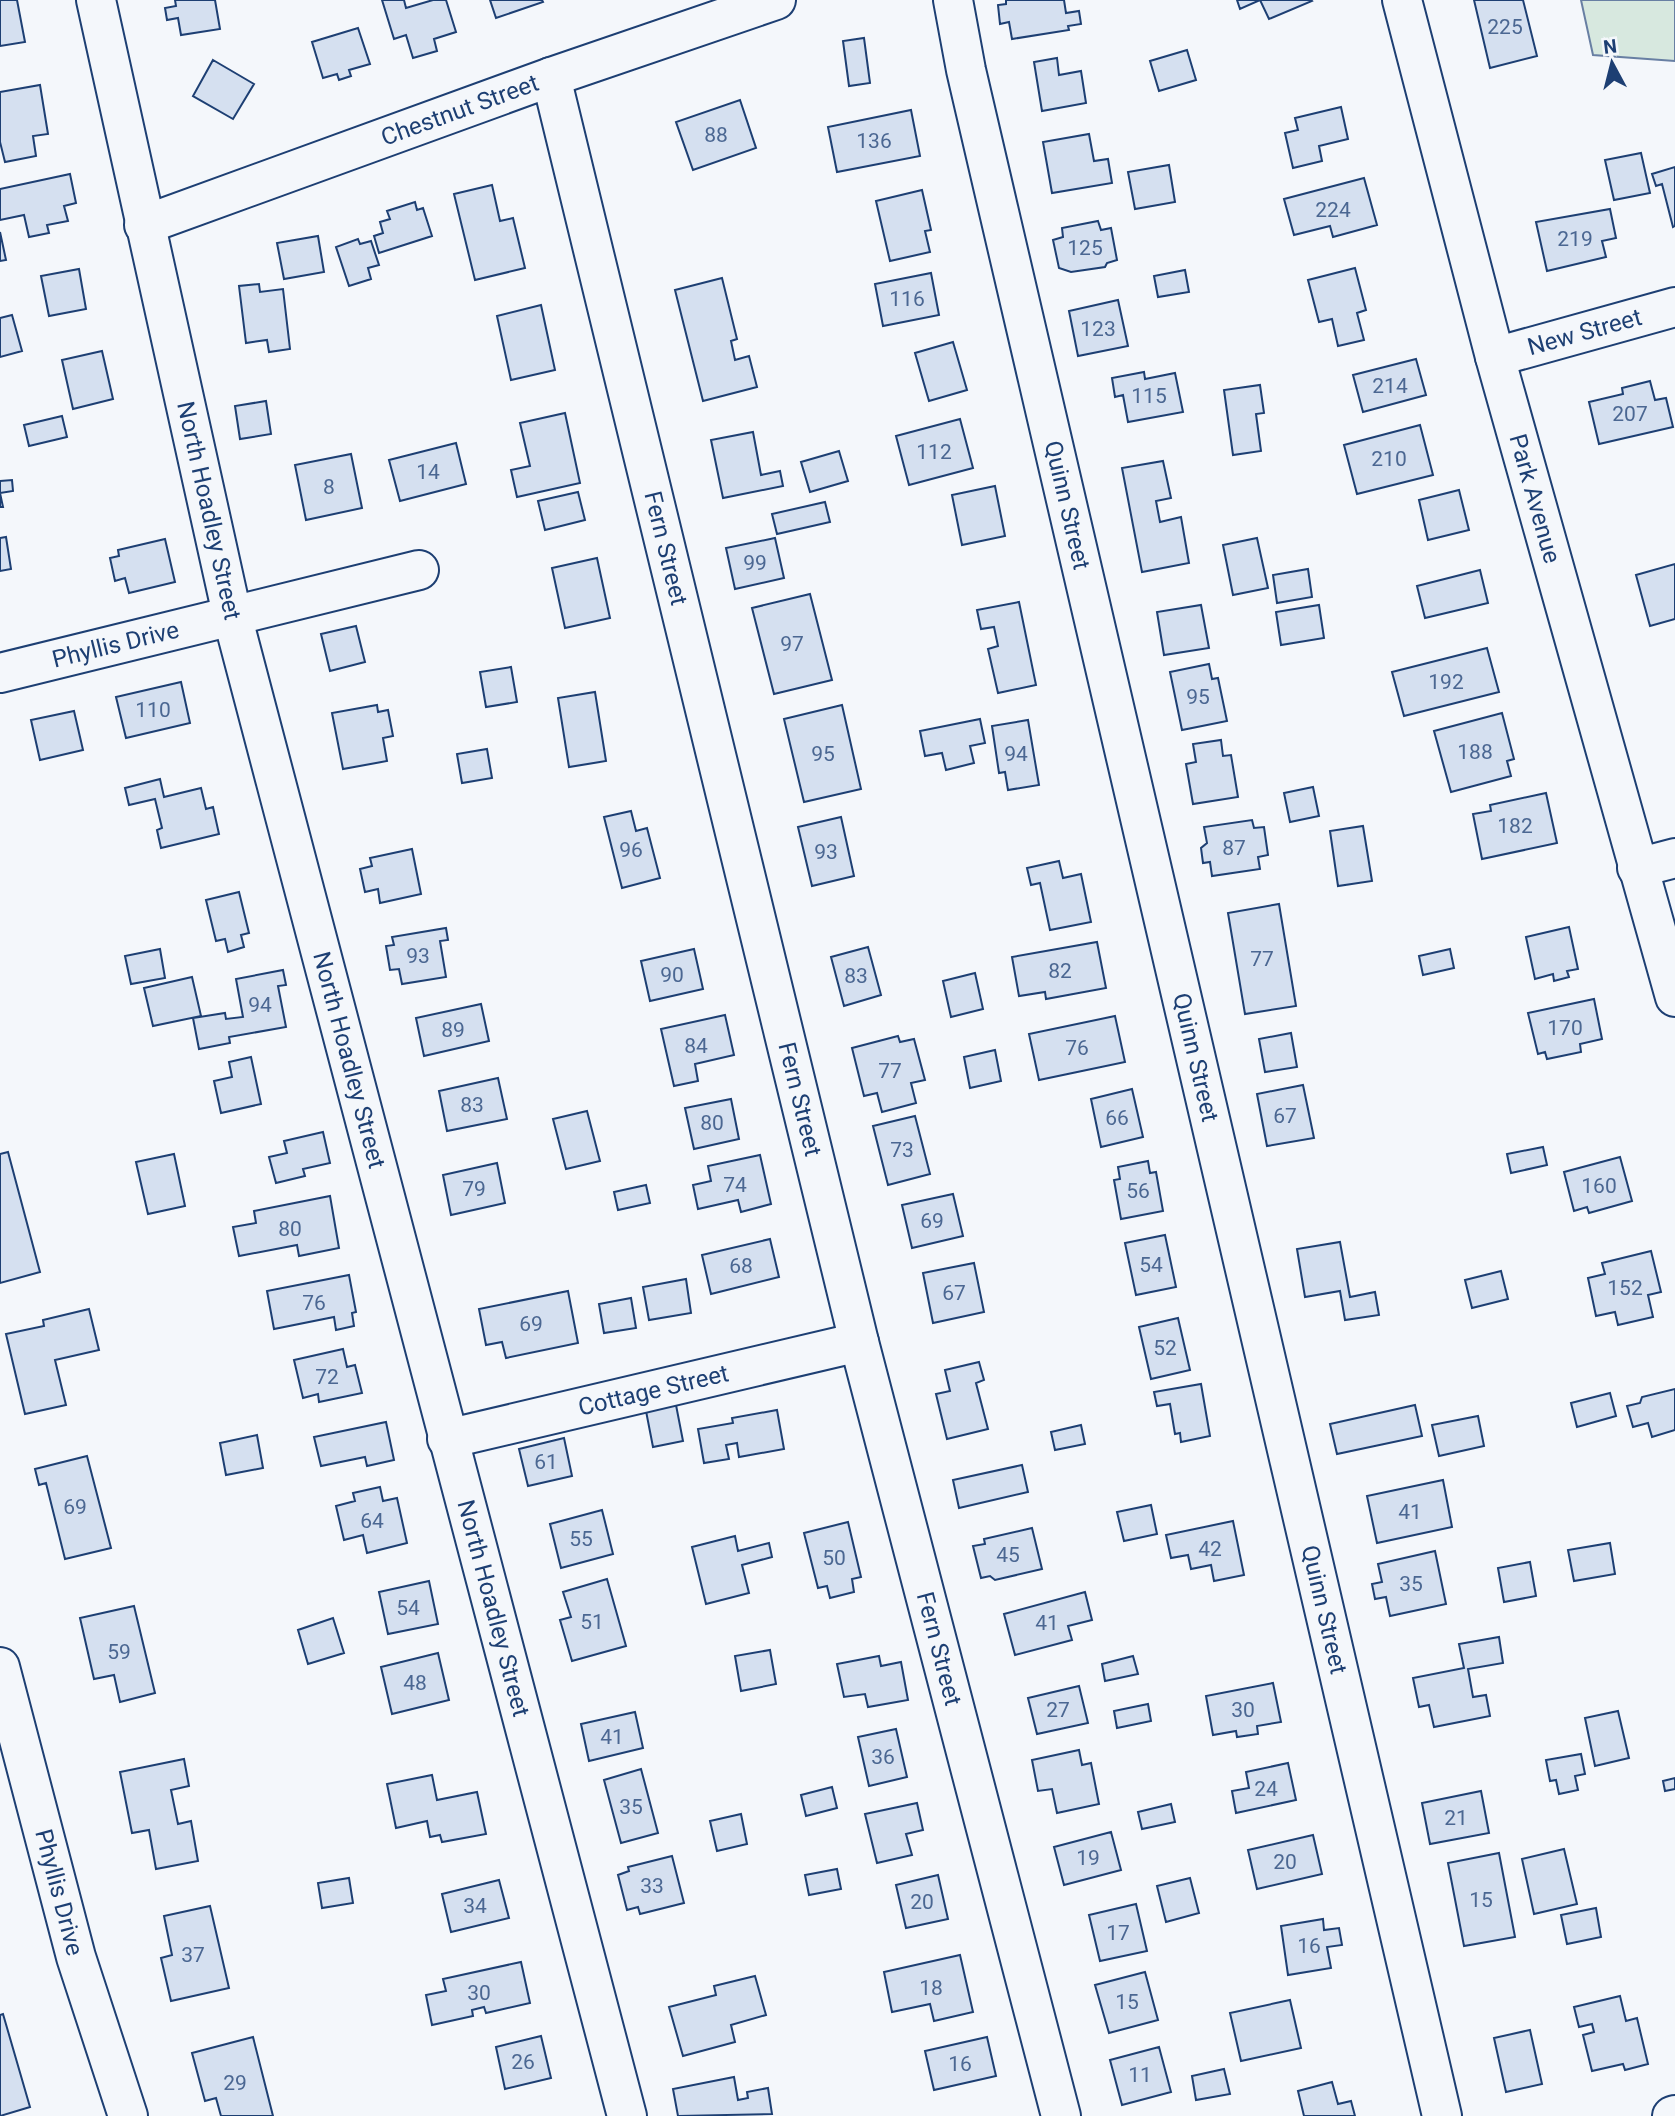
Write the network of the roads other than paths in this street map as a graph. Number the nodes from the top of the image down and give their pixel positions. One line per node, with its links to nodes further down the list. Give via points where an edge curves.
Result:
1 (96, 0): 6 (street, North Hoadley Street)
2 (776, 0): 5 (street, Chestnut Street)
3 (953, 0): 21 (street, Quinn Street)
4 (1402, 0): 8 (street, Park Avenue)
5 (551, 77): 6 (street, Chestnut Street); 15 (street, Fern Street)
6 (144, 225): 10 (street, North Hoadley Street)
7 (1675, 307): 8 (street, New Street)
8 (1495, 358): 13 (street, Park Avenue)
9 (419, 570): 10 (street, Phyllis Drive)
10 (233, 619): 11 (street, Phyllis Drive); 16 (street, North Hoadley Street)
11 (0, 673)
12 (1675, 858): 13 (street)
13 (1637, 868): 14 (street, Park Avenue)
14 (1675, 997)
15 (859, 1342): 16 (street, Cottage Street); 20 (street, Fern Street)
16 (447, 1439): 19 (street, North Hoadley Street)
17 (0, 1667): 18 (street, Phyllis Drive, via 76,1957)
18 (128, 2116)
19 (627, 2116)
20 (1061, 2116)
21 (1442, 2116)

